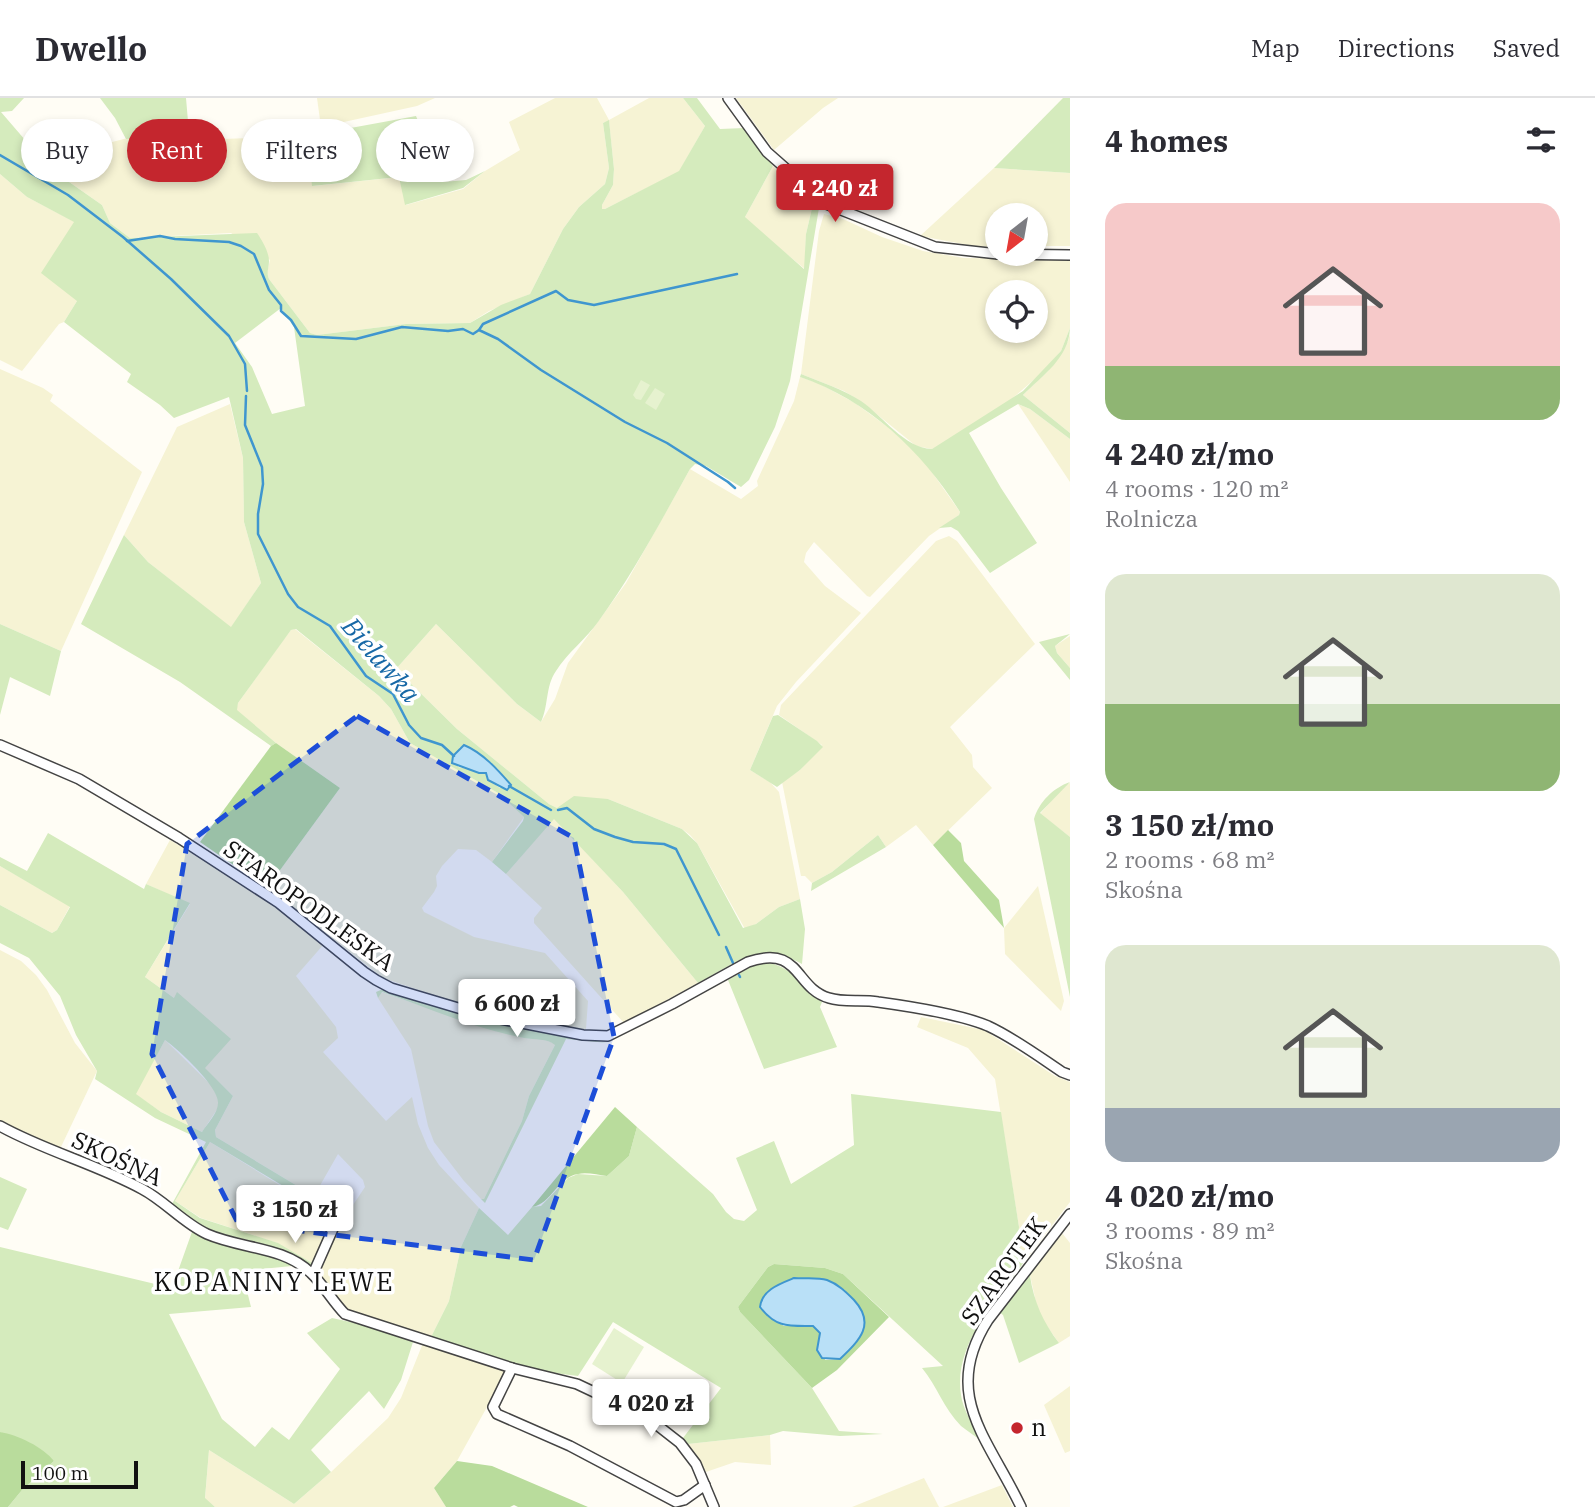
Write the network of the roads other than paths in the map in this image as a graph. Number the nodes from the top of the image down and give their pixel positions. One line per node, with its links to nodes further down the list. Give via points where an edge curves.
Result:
1 (728, 98): 2 (street, via 767,152 826,204 935,247)
2 (985, 253)
3 (1048, 255): 4 (street)
4 (1070, 255)
5 (0, 745): 6 (street, STAROPODLESKA, via 79,779 179,838 279,903 364,972 391,988 485,1016 600,1037 623,1030 748,962 771,957 793,966 827,998 876,1001 976,1022)
6 (1070, 1075)
7 (0, 1126): 10 (street, SKOŚNA, via 144,1190 207,1234 260,1248)
8 (314, 1200): 10 (street, via 334,1215 336,1222)
9 (1070, 1214): 14 (street, SZAROTEK, via 988,1320 969,1361 971,1408)
10 (313, 1274): 11 (street, SKOŚNA, via 345,1314)
11 (512, 1368): 12 (street, SKOŚNA, via 577,1384 657,1425 680,1443); 12 (street, via 493,1407 497,1414 676,1502)
12 (705, 1485): 13 (street, SKOŚNA)
13 (714, 1507)
14 (1021, 1507)

